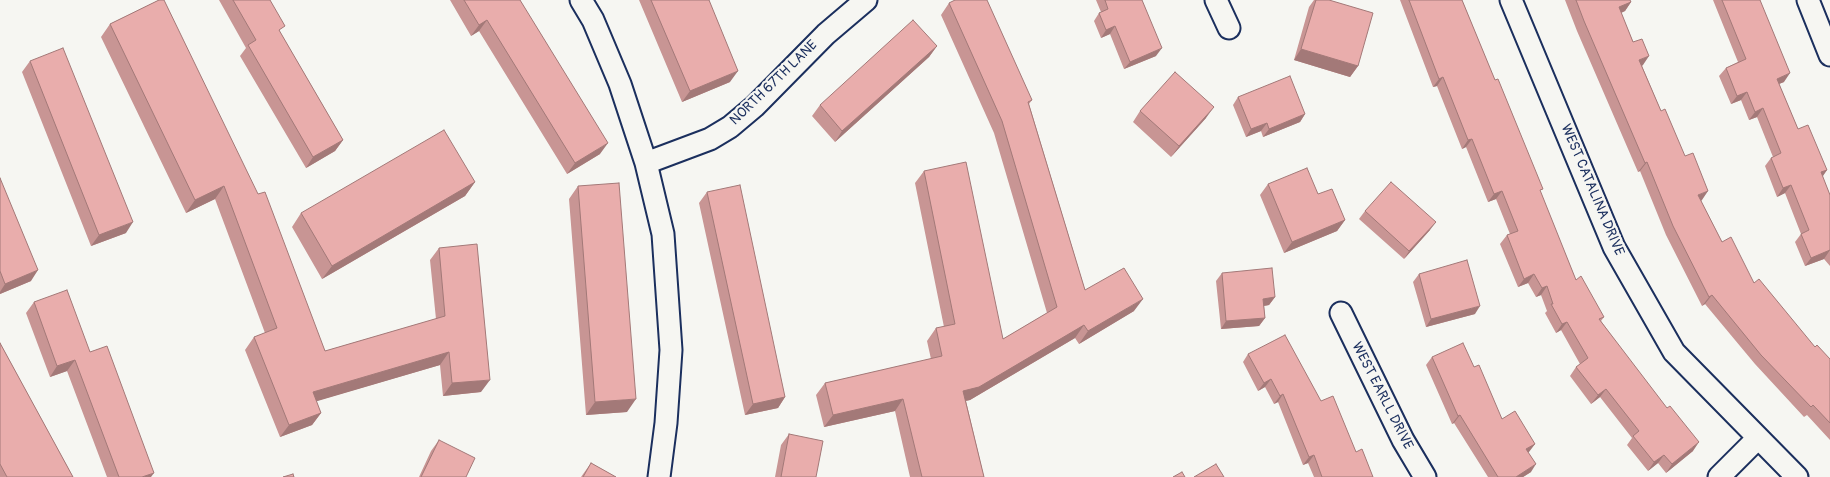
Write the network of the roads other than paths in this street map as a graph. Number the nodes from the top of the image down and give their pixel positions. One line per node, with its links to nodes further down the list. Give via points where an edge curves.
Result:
1 (581, 0): 8 (street, via 620,84)
2 (866, 0): 8 (street, NORTH 67TH LANE, via 730,127 702,143)
3 (1216, 0): 6 (street)
4 (1511, 0): 10 (street, WEST CATALINA DRIVE, via 1618,255 1674,352)
5 (1808, 0): 7 (street)
6 (1229, 28)
7 (1830, 55)
8 (646, 163): 11 (street, via 663,234 671,350)
9 (1342, 313): 12 (street, WEST EARLL DRIVE, via 1391,416)
10 (1758, 438): 13 (street); 14 (street, WEST CATALINA DRIVE)
11 (659, 477)
12 (1425, 477)
13 (1719, 477)
14 (1797, 477)

